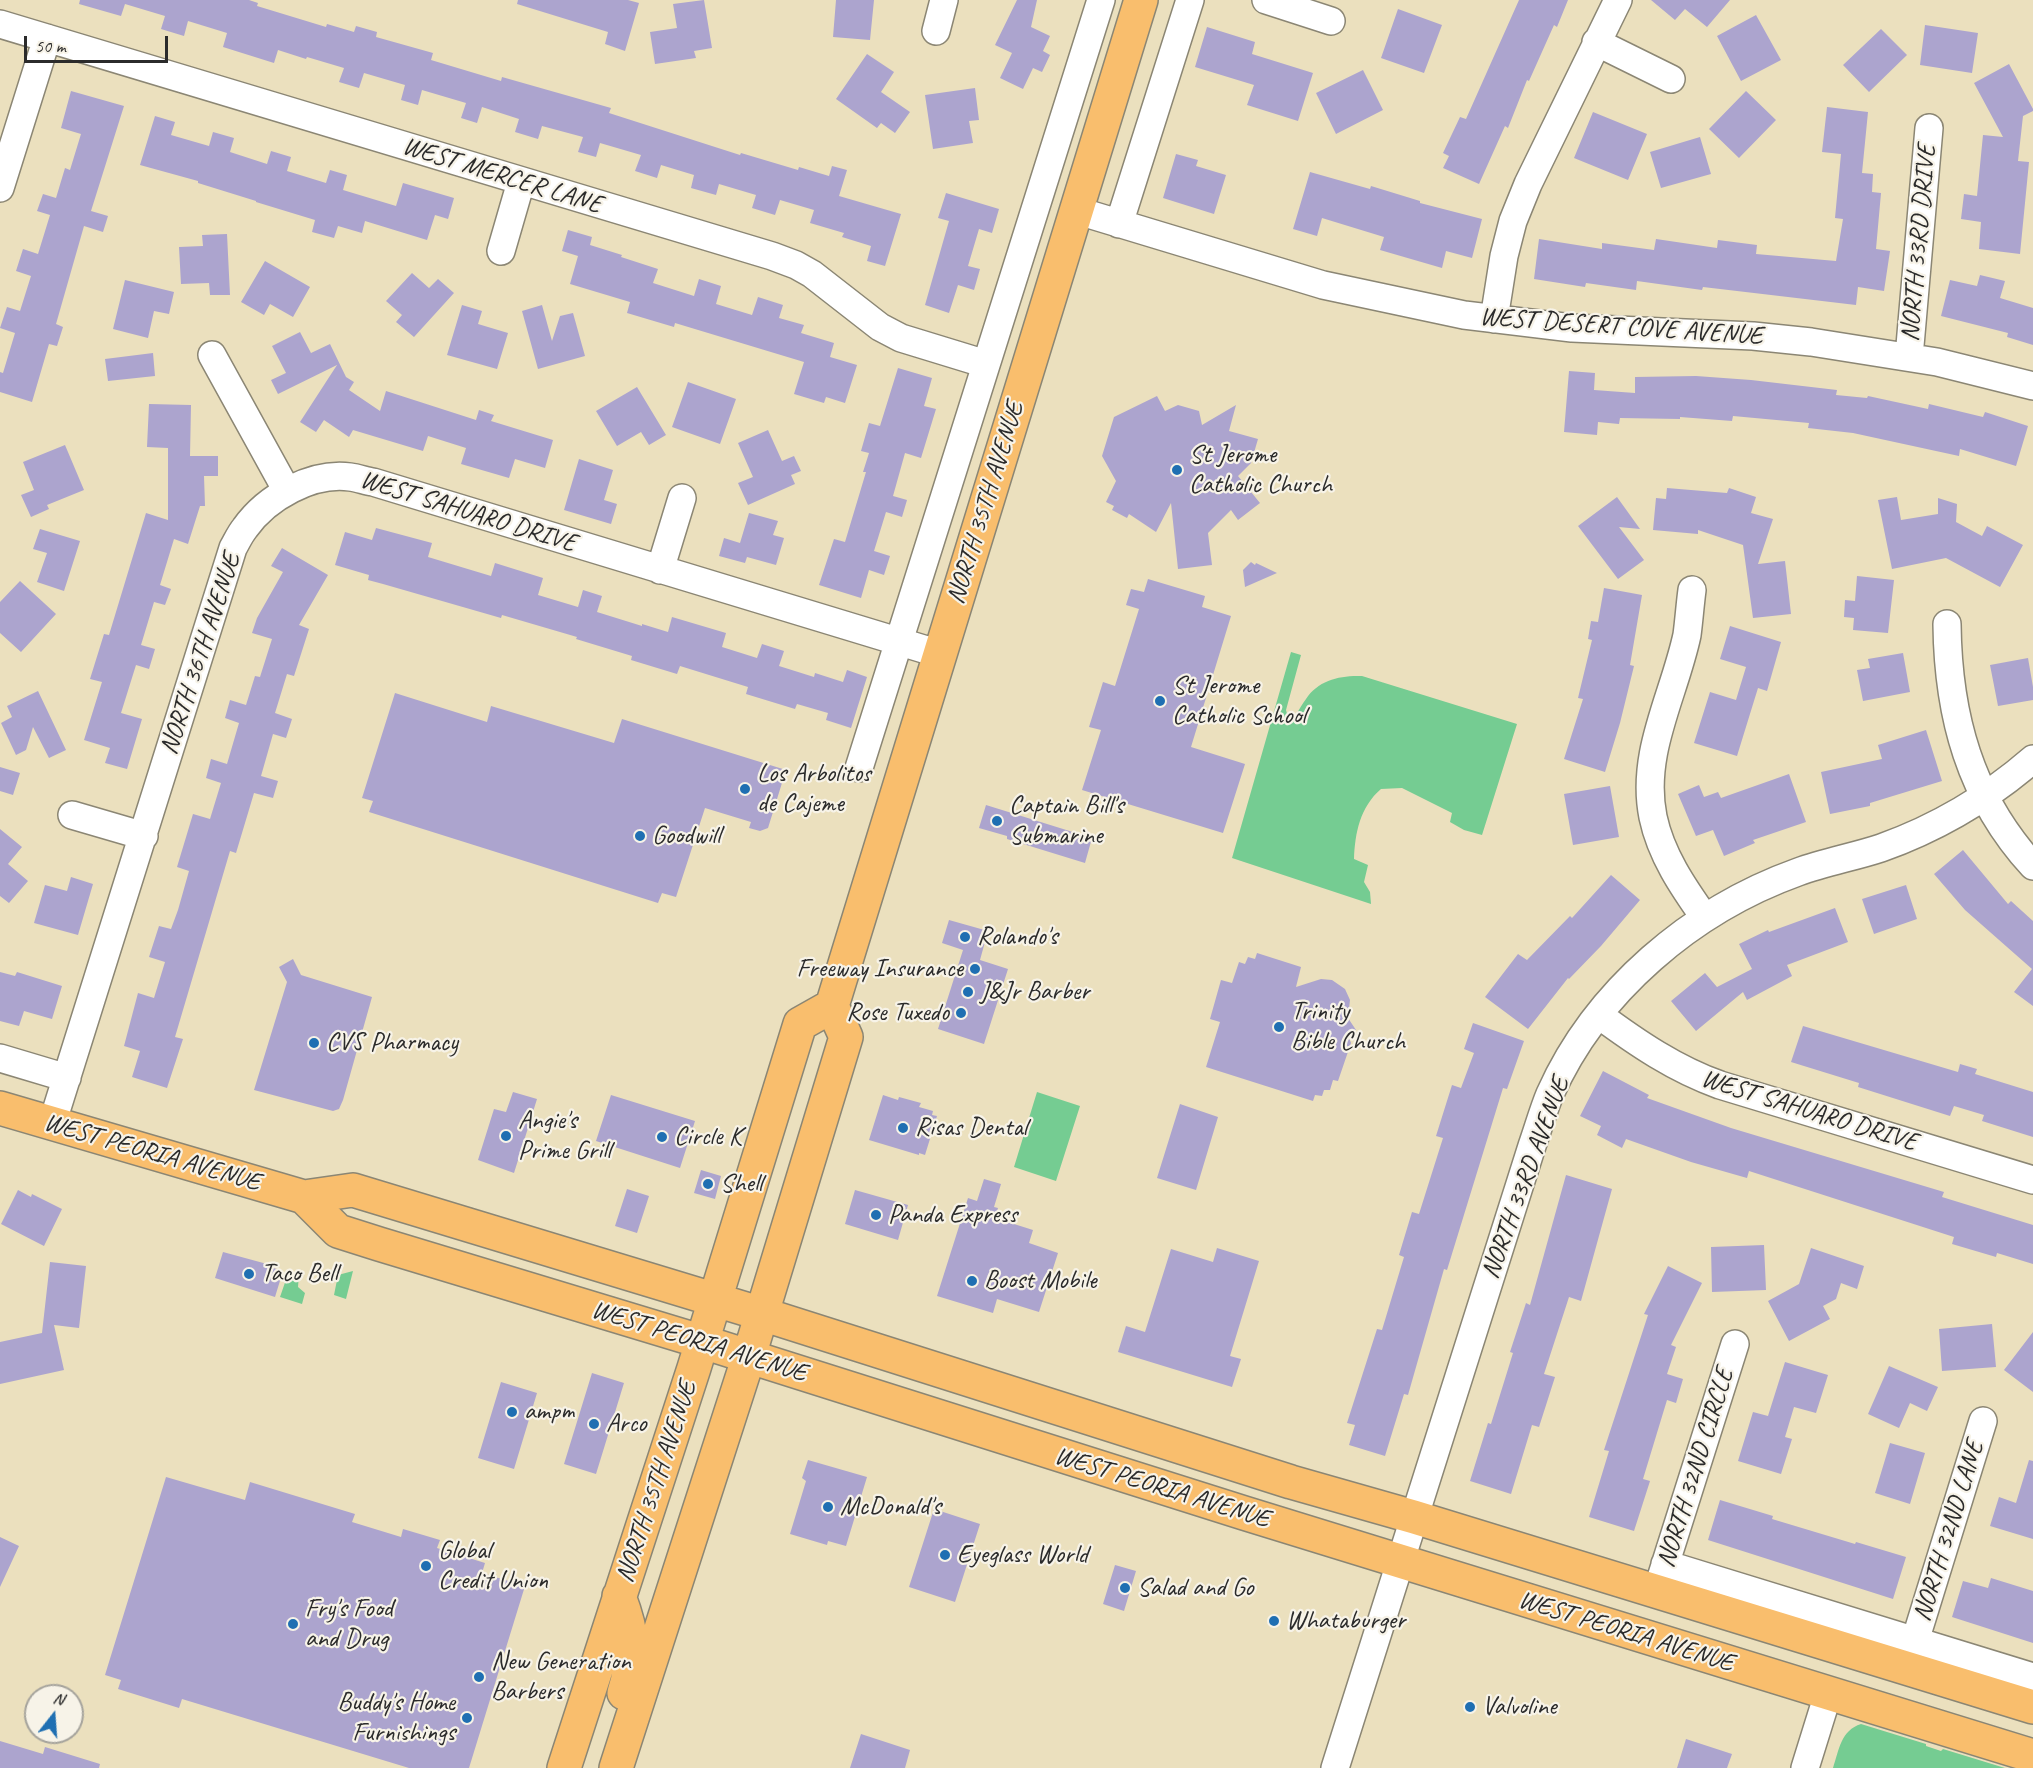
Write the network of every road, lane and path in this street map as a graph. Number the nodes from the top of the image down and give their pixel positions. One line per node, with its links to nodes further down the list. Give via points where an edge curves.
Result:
1 (944, 0): 9 (street)
2 (1101, 0): 22 (street, NORTH 35TH AVENUE)
3 (1141, 0): 16 (main road, NORTH 35TH AVENUE)
4 (1190, 0): 17 (street)
5 (1266, 0): 7 (street)
6 (1618, 0): 11 (street)
7 (1331, 21)
8 (0, 24): 10 (street, WEST MERCER LANE)
9 (936, 31)
10 (47, 38): 14 (street, WEST MERCER LANE); 15 (street)
11 (1596, 42): 12 (street); 19 (street, via 1513,221)
12 (1671, 79)
13 (1929, 128): 21 (street, NORTH 33RD DRIVE)
14 (521, 182): 18 (street); 22 (street, WEST MERCER LANE, via 796,265 901,338)
15 (0, 188)
16 (1075, 210): 17 (street, WEST DESERT COVE AVENUE); 30 (main road, NORTH 35TH AVENUE)
17 (1119, 224): 19 (street, WEST DESERT COVE AVENUE, via 1323,285)
18 (501, 251)
19 (1494, 319): 21 (street, WEST DESERT COVE AVENUE, via 1572,328 1753,336)
20 (212, 354): 24 (street)
21 (1909, 357): 23 (street, WEST DESERT COVE AVENUE)
22 (986, 364): 29 (street, NORTH 35TH AVENUE)
23 (2033, 386)
24 (287, 492): 26 (street, WEST SAHUARO DRIVE, via 327,477 373,482); 35 (street, NORTH 36TH AVENUE, via 262,509 233,548)
25 (682, 498): 26 (street)
26 (660, 570): 29 (street, WEST SAHUARO DRIVE)
27 (1692, 590): 37 (street, via 1686,635 1654,749 1651,797 1653,817 1672,868)
28 (1947, 624): 33 (street, via 1948,664 1959,731)
29 (899, 642): 30 (street, WEST SAHUARO DRIVE); 32 (street, NORTH 35TH AVENUE)
30 (940, 654): 38 (main road, NORTH 35TH AVENUE)
31 (2033, 759): 33 (street, NORTH 33RD AVENUE)
32 (859, 768)
33 (1984, 797): 36 (street, via 2017,849); 37 (street, NORTH 33RD AVENUE, via 1926,830 1799,871)
34 (72, 815): 35 (street)
35 (144, 836): 41 (street, NORTH 36TH AVENUE)
36 (2033, 866)
37 (1705, 918): 39 (street, NORTH 33RD AVENUE, via 1636,973)
38 (832, 1006): 46 (main road, NORTH 35TH AVENUE, via 800,1024); 47 (main road, NORTH 35TH AVENUE, via 846,1037)
39 (1599, 1015): 44 (street, WEST SAHUARO DRIVE, via 1694,1076); 52 (street, NORTH 33RD AVENUE, via 1574,1050 1546,1104)
40 (0, 1058): 41 (street, WEST PEORIA AVENUE)
41 (67, 1077): 43 (street, NORTH 36TH AVENUE)
42 (0, 1108): 43 (main road, WEST PEORIA AVENUE)
43 (52, 1124): 45 (main road, WEST PEORIA AVENUE)
44 (2033, 1180)
45 (304, 1197): 46 (main road, WEST PEORIA AVENUE, via 353,1190); 48 (main road, WEST PEORIA AVENUE, via 338,1231)
46 (716, 1300): 47 (main road, WEST PEORIA AVENUE); 48 (main road, NORTH 35TH AVENUE)
47 (762, 1314): 50 (main road, NORTH 35TH AVENUE); 52 (main road, WEST PEORIA AVENUE, via 1280,1479)
48 (703, 1342): 50 (main road, WEST PEORIA AVENUE); 55 (main road, NORTH 35TH AVENUE)
49 (1735, 1344): 54 (street, NORTH 32ND CIRCLE)
50 (749, 1356): 53 (main road, WEST PEORIA AVENUE); 65 (main road, NORTH 35TH AVENUE)
51 (1983, 1421): 56 (street, NORTH 32ND LANE)
52 (1413, 1517): 53 (street, NORTH 33RD AVENUE); 54 (main road, WEST PEORIA AVENUE)
53 (1400, 1562): 60 (main road, WEST PEORIA AVENUE); 66 (street, NORTH 33RD AVENUE)
54 (1661, 1578): 56 (street, WEST PEORIA AVENUE); 57 (main road, WEST PEORIA AVENUE)
55 (620, 1596): 58 (main road, NORTH 35TH AVENUE); 65 (main road, via 629,1622 632,1669 611,1737 609,1751)
56 (1915, 1641): 59 (street, WEST PEORIA AVENUE)
57 (1842, 1649): 60 (main road); 61 (main road, WEST PEORIA AVENUE)
58 (595, 1672): 63 (main road, NORTH 35TH AVENUE); 64 (main road, via 601,1704)
59 (2033, 1677)
60 (1828, 1694): 62 (main road, WEST PEORIA AVENUE); 67 (street)
61 (2033, 1707)
62 (2033, 1756)
63 (564, 1768)
64 (587, 1768)
65 (614, 1768)
66 (1335, 1768)
67 (1805, 1768)

